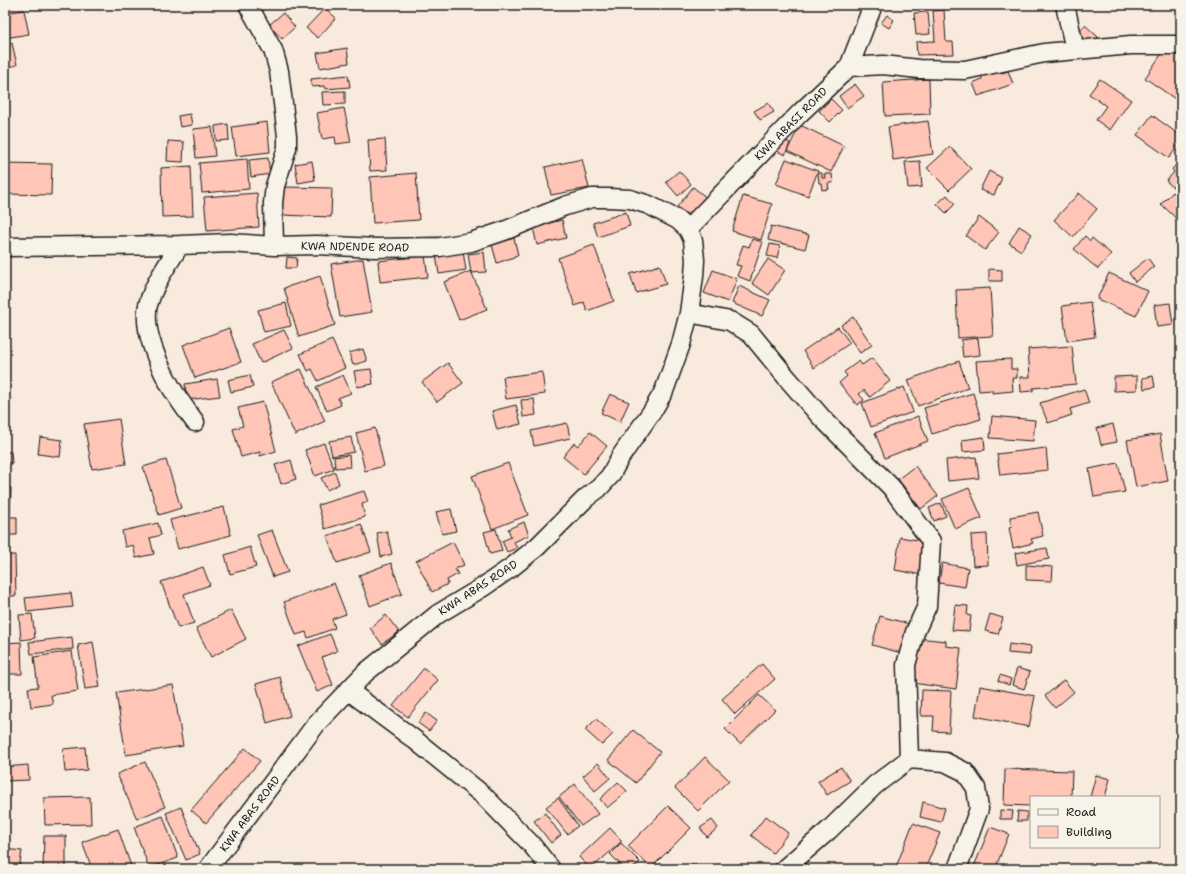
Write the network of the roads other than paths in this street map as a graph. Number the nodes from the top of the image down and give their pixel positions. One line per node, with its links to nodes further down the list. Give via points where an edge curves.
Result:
1 (248, 5): 9 (street, via 273,50 279,70 287,136 287,148 275,186)
2 (873, 5): 6 (street, KWA ABASI ROAD)
3 (1065, 5): 5 (street)
4 (1181, 46): 5 (street, via 1130,45)
5 (1075, 50): 6 (street, via 1044,52 965,70 883,65)
6 (849, 67): 7 (street, KWA ABASI ROAD, via 800,113)
7 (688, 229): 9 (street, KWA NDENDE ROAD, via 678,220 630,199 592,198 471,242 440,247 409,249); 11 (street, KWA ABAS ROAD, via 695,260)
8 (180, 245): 9 (street, KWA NDENDE ROAD, via 230,243); 10 (street, KWA NDENDE ROAD); 12 (street, via 153,290 148,306 147,324 153,346 171,387)
9 (274, 246)
10 (5, 247)
11 (689, 313): 13 (street, KWA ABAS ROAD, via 664,391 600,488 586,498 537,547 483,587 438,614 365,673); 14 (street, via 730,321 751,334 821,417 891,487 932,541 927,606 914,632 906,665)
12 (195, 422)
13 (349, 691): 15 (street, KWA ABAS ROAD, via 317,723); 16 (street, via 483,795 531,844)
14 (909, 759): 17 (street, via 875,786); 18 (street, via 945,762 965,772 976,788 979,809)
15 (208, 869)
16 (551, 869)
17 (784, 869)
18 (957, 869)

